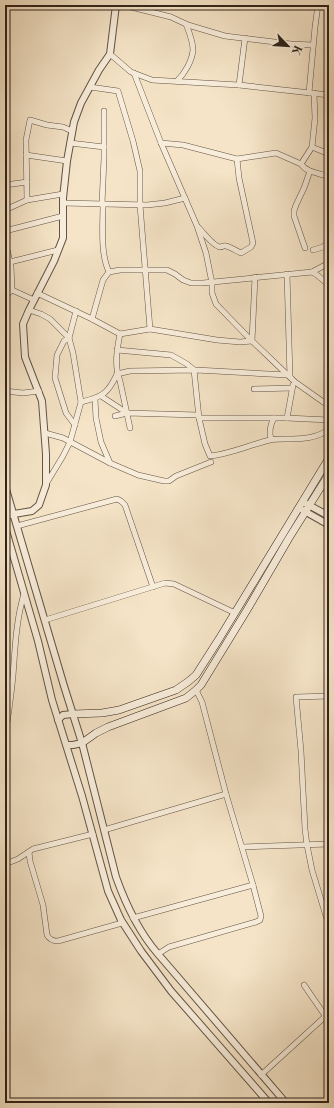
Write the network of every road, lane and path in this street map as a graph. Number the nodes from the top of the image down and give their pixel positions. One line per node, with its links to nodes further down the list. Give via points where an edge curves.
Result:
1 (116, 5): 7 (street)
2 (123, 5): 4 (street, via 171,17)
3 (318, 5): 6 (street)
4 (186, 24): 5 (street, via 225,36); 9 (street, via 193,50 184,75)
5 (245, 38): 6 (street); 10 (street)
6 (314, 45): 12 (street)
7 (110, 54): 8 (street); 11 (street)
8 (134, 73): 9 (street, via 152,80); 17 (street)
9 (177, 81): 10 (street)
10 (240, 85): 12 (street)
11 (90, 87): 15 (street, via 81,103); 34 (street, via 118,91 140,171)
12 (312, 93): 13 (street); 19 (street, via 315,118)
13 (329, 95)
14 (104, 111): 18 (street)
15 (72, 131): 16 (street); 21 (street, via 30,120)
16 (70, 143): 18 (street); 23 (street)
17 (161, 143): 22 (street, via 189,146); 30 (street)
18 (104, 147): 33 (street)
19 (312, 147): 20 (street); 24 (street)
20 (329, 154)
21 (26, 155): 23 (street); 27 (street)
22 (237, 159): 24 (street, via 276,153); 37 (street, via 253,243 251,247 241,253 228,246 220,247 212,243)
23 (67, 161): 29 (street)
24 (301, 164): 25 (street)
25 (310, 171): 26 (street); 41 (street, via 294,211 295,224)
26 (329, 177)
27 (27, 182): 28 (street); 31 (street)
28 (5, 185)
29 (63, 194): 31 (street); 32 (street)
30 (185, 198): 34 (street, via 156,204); 37 (street)
31 (27, 200): 35 (street)
32 (63, 203): 33 (street); 36 (street)
33 (102, 204): 34 (street); 47 (street, via 105,264)
34 (140, 204): 46 (street)
35 (5, 210)
36 (63, 216): 38 (street); 42 (street, via 63,238)
37 (197, 226): 51 (street)
38 (5, 231)
39 (5, 241): 44 (street)
40 (329, 242): 43 (street)
41 (305, 248)
42 (58, 250): 44 (street); 54 (street)
43 (313, 250)
44 (7, 260): 53 (street)
45 (329, 263): 48 (street)
46 (145, 271): 47 (street); 51 (street, via 167,270 191,283); 60 (street)
47 (109, 272): 59 (street, via 103,280)
48 (312, 272): 49 (street); 52 (street)
49 (287, 274): 50 (street); 67 (street)
50 (255, 277): 51 (street); 63 (street)
51 (212, 283): 63 (street, via 216,304)
52 (329, 285)
53 (12, 290): 55 (street); 56 (street)
54 (37, 294): 56 (street); 58 (street)
55 (5, 297)
56 (34, 300): 57 (street)
57 (29, 310): 62 (street, via 50,319); 71 (street, via 23,324 25,356)
58 (76, 311): 59 (street); 62 (street)
59 (92, 319): 61 (street)
60 (150, 330): 61 (street); 63 (street, via 217,340)
61 (120, 334): 64 (street)
62 (69, 338): 74 (street); 82 (street, via 64,341 57,355 55,378 66,413)
63 (252, 341): 67 (street)
64 (117, 350): 65 (street, via 152,356 171,355); 66 (street)
65 (194, 370): 66 (street, via 130,370); 67 (street); 78 (street)
66 (117, 374): 72 (street); 76 (street)
67 (291, 378): 68 (street); 75 (street)
68 (292, 388): 69 (street); 80 (street)
69 (254, 389)
70 (5, 390): 71 (street, via 23,393)
71 (39, 391): 85 (street)
72 (101, 396): 73 (street); 76 (street)
73 (95, 399): 74 (street); 90 (street, via 101,442)
74 (81, 402): 82 (street)
75 (329, 406)
76 (127, 413): 77 (street); 78 (street); 83 (street)
77 (116, 416)
78 (198, 417): 79 (street); 86 (street, via 210,456)
79 (274, 418): 80 (street); 86 (street, via 270,429)
80 (287, 418): 81 (street)
81 (329, 420)
82 (75, 425): 87 (street)
83 (130, 428)
84 (329, 428): 86 (street, via 316,436)
85 (45, 433): 87 (street); 92 (street)
86 (271, 439)
87 (70, 442): 90 (street); 92 (street)
88 (329, 458): 94 (main road)
89 (211, 462): 90 (street, via 169,481 138,475)
90 (110, 463)
91 (329, 474): 94 (main road)
92 (46, 484): 96 (street, via 39,505 32,511)
93 (5, 486): 96 (street)
94 (306, 504): 95 (main road); 98 (street)
95 (302, 510): 99 (street); 104 (main road); 106 (main road, via 205,680)
96 (14, 514): 97 (street); 100 (street)
97 (5, 516)
98 (329, 516)
99 (329, 525)
100 (17, 526): 102 (street, via 117,499 125,505); 105 (street)
101 (5, 527): 103 (street)
102 (153, 587): 104 (street, via 165,583 174,584); 105 (street)
103 (24, 594): 109 (street); 110 (street, via 18,620)
104 (235, 613): 108 (main road, via 196,675 183,686 119,710)
105 (45, 620): 108 (street)
106 (196, 690): 111 (main road, via 186,698 108,727); 113 (street)
107 (329, 696): 117 (street, via 296,697)
108 (73, 714): 109 (street, via 63,715); 111 (street)
109 (58, 720): 112 (street)
110 (5, 737)
111 (82, 743): 112 (street); 114 (street)
112 (67, 745): 115 (street)
113 (226, 794): 114 (street); 118 (street)
114 (104, 830): 122 (street, via 116,876)
115 (93, 834): 119 (street, via 46,845); 123 (street, via 108,891)
116 (329, 844): 117 (street)
117 (307, 845): 118 (street); 124 (street)
118 (242, 847): 121 (street)
119 (29, 852): 120 (street); 123 (street, via 49,938 55,941)
120 (5, 864)
121 (253, 885): 122 (street); 125 (street, via 261,915 259,921 169,946)
122 (133, 918): 125 (street, via 143,936)
123 (122, 923): 130 (street, via 171,991)
124 (329, 926)
125 (158, 954): 129 (street)
126 (304, 985): 127 (street)
127 (327, 1015): 128 (street); 129 (street)
128 (329, 1024)
129 (261, 1075): 131 (street)
130 (269, 1103)
131 (286, 1103)

